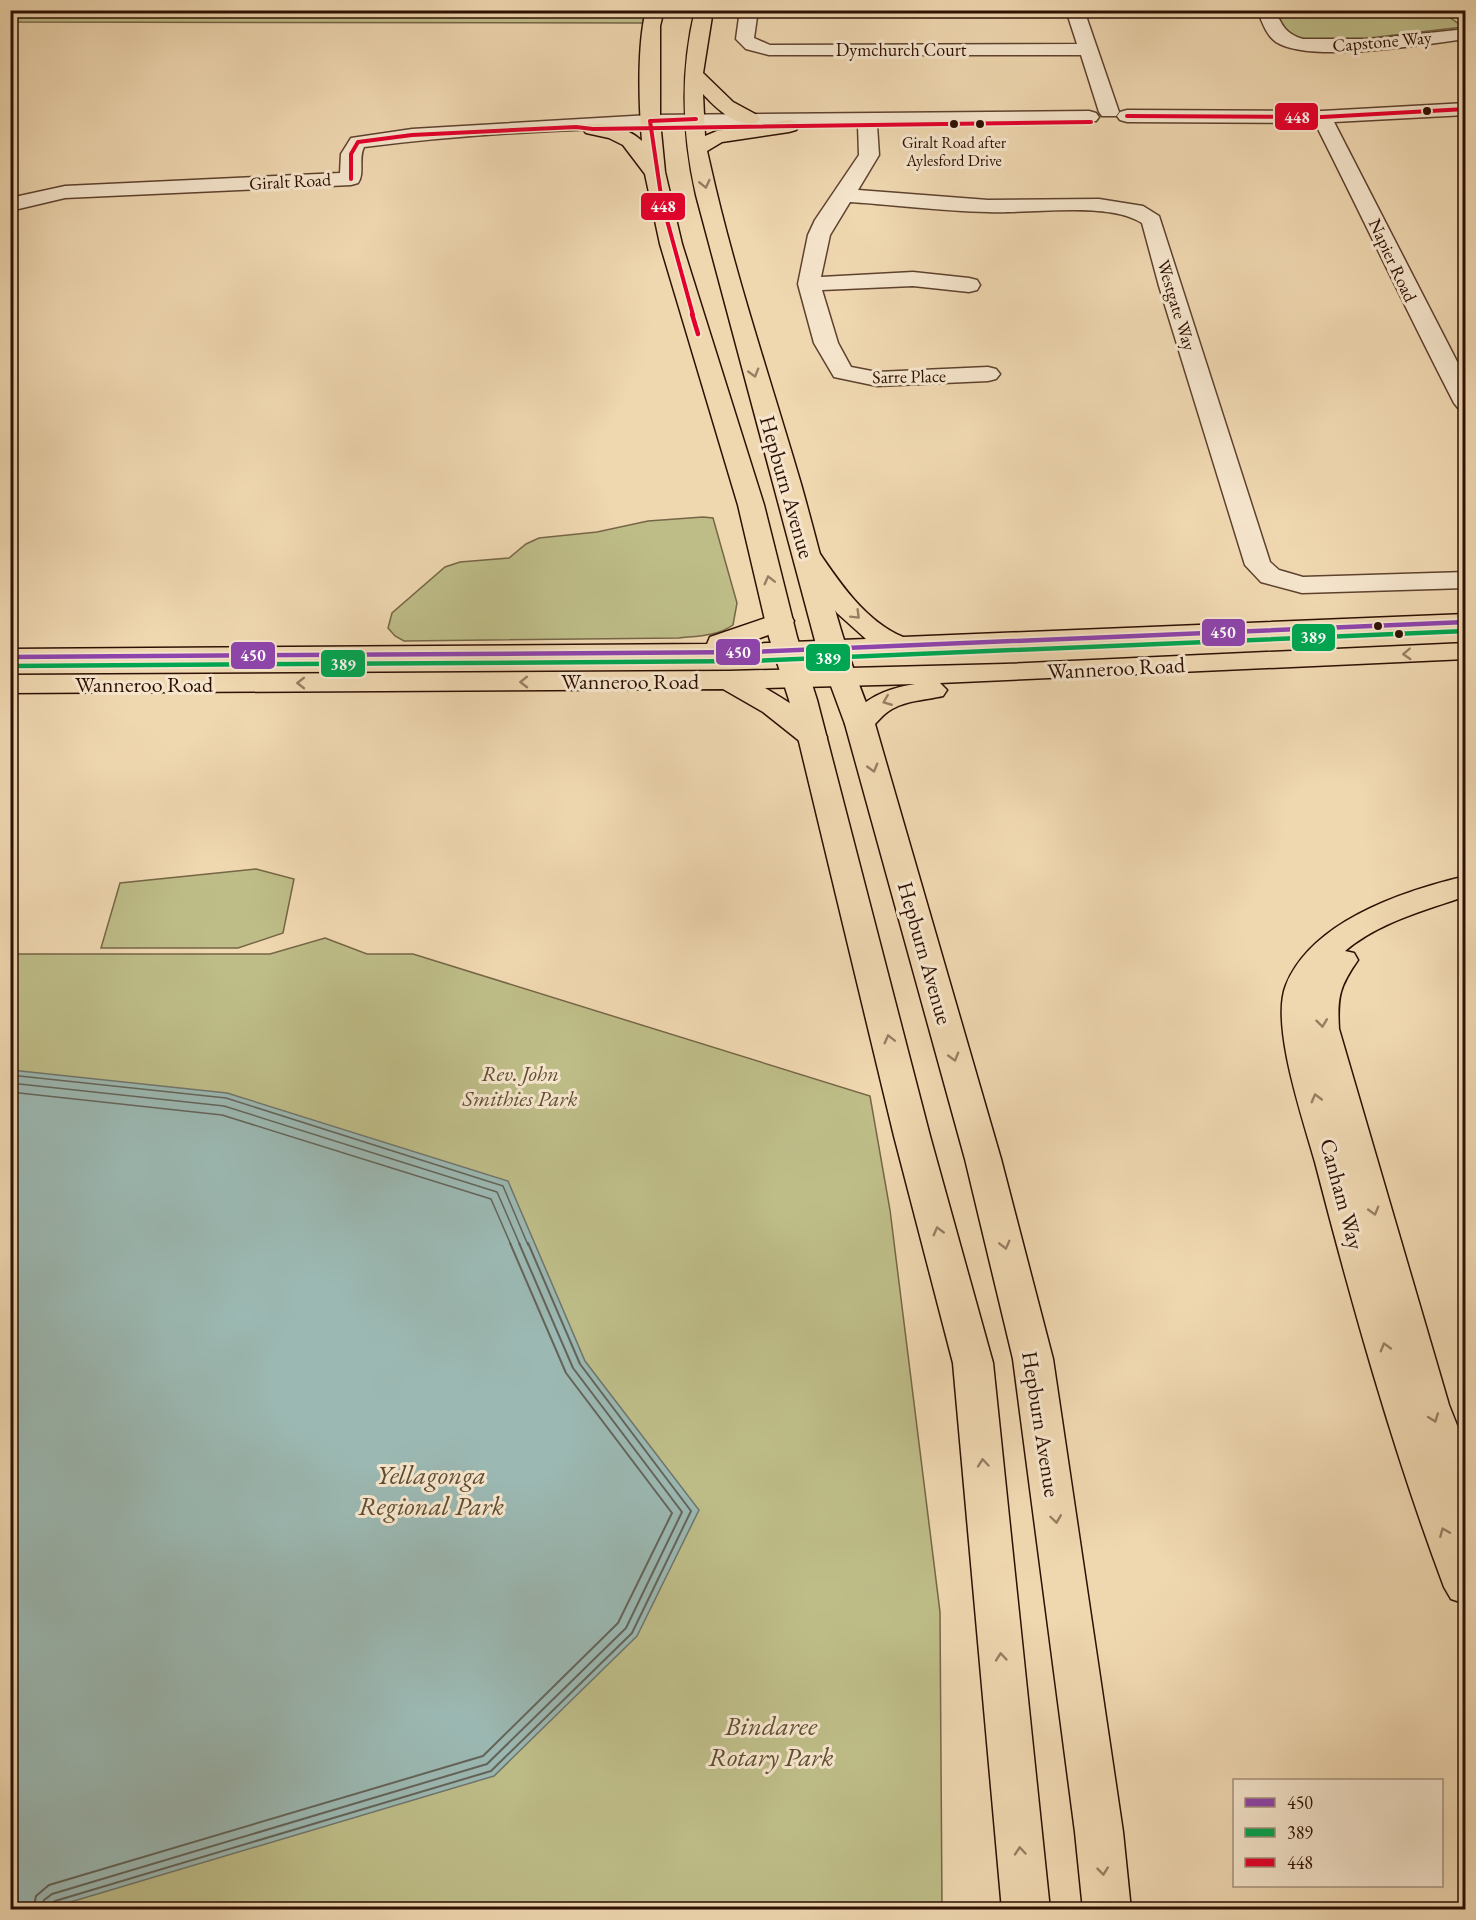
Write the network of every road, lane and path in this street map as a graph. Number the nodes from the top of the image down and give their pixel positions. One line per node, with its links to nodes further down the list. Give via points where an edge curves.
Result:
1 (655, 10): 9 (main road, Hepburn Avenue, via 651,26)
2 (704, 10): 8 (main road, Hepburn Avenue)
3 (749, 10): 7 (street, Dymchurch Court, via 745,39 769,50)
4 (1076, 10): 7 (street)
5 (1266, 10): 6 (street, Capstone Way, via 1278,34 1298,44 1329,46)
6 (1466, 34)
7 (1088, 49): 12 (street)
8 (695, 75): 13 (main road, via 725,107); 19 (main road, Hepburn Avenue)
9 (650, 98): 16 (main road, Hepburn Avenue); 17 (main road, via 639,110)
10 (1466, 109): 14 (street)
11 (1466, 114): 14 (street)
12 (1121, 117): 14 (street); 15 (street, Giralt Road, via 1096,114 1090,120)
13 (750, 119): 15 (street, Giralt Road); 19 (street, Giralt Road)
14 (1323, 119): 26 (street, Napier Road)
15 (867, 122): 18 (street, Giralt Road); 21 (street, via 869,155)
16 (650, 124): 17 (street, Giralt Road); 19 (street, Giralt Road); 20 (main road, Hepburn Avenue)
17 (587, 126): 20 (main road, via 619,134 634,144); 22 (street, Giralt Road, via 368,139 353,146 351,178 65,192)
18 (789, 126): 19 (main road, via 717,137)
19 (696, 131): 27 (main road, Hepburn Avenue, one-way to 27, via 736,309)
20 (655, 172): 29 (main road, Hepburn Avenue, one-way to 20, via 751,505 671,244)
21 (843, 195): 23 (street, Sarre Place, via 819,235); 28 (street, Westgate Way, via 988,206 1099,205 1136,210 1152,220 1258,565 1270,576 1302,585)
22 (10, 205)
23 (809, 284): 24 (street, via 913,279); 25 (street, Sarre Place, via 826,343 842,372 877,380)
24 (969, 285)
25 (988, 374)
26 (1466, 403)
27 (807, 554): 31 (main road, one-way to 31, via 832,592 875,632); 37 (main road, Hepburn Avenue)
28 (1466, 580)
29 (780, 621): 32 (main road, Hepburn Avenue); 34 (main road)
30 (1466, 622): 31 (main road, Wanneroo Road)
31 (900, 646): 37 (main road, Wanneroo Road)
32 (788, 651): 34 (main road, Wanneroo Road); 37 (main road, Wanneroo Road); 39 (main road, Hepburn Avenue)
33 (1466, 651): 38 (main road, Wanneroo Road, one-way to 38)
34 (687, 654): 35 (main road, Wanneroo Road)
35 (344, 656): 36 (main road, Wanneroo Road); 41 (main road, via 391,667 462,668 472,674)
36 (10, 657)
37 (836, 663): 38 (main road, Wanneroo Road); 39 (main road, Wanneroo Road); 43 (main road, Hepburn Avenue)
38 (1005, 674): 43 (main road, one-way to 43, via 890,699 867,712)
39 (797, 678): 40 (main road, Wanneroo Road); 44 (main road, Hepburn Avenue)
40 (729, 680): 41 (main road, Wanneroo Road, one-way to 41); 44 (main road, via 761,696)
41 (464, 682): 42 (main road, Wanneroo Road, one-way to 42)
42 (16, 683)
43 (860, 724): 50 (main road, Hepburn Avenue, one-way to 50, via 983,1159 1033,1359 1100,1832)
44 (812, 737): 49 (main road, Hepburn Avenue, one-way to 44, via 973,1363)
45 (1466, 885): 48 (main road, Canham Way, one-way to 45, via 1438,1518 1403,1409 1326,1137 1300,1039 1297,1011 1301,989 1312,966 1353,929)
46 (1466, 903): 47 (main road, Canham Way, one-way to 47, via 1382,935 1348,955 1335,967 1325,986 1321,1011 1329,1056 1423,1383)
47 (1466, 1505)
48 (1466, 1587)
49 (1026, 1910)
50 (1107, 1910)

